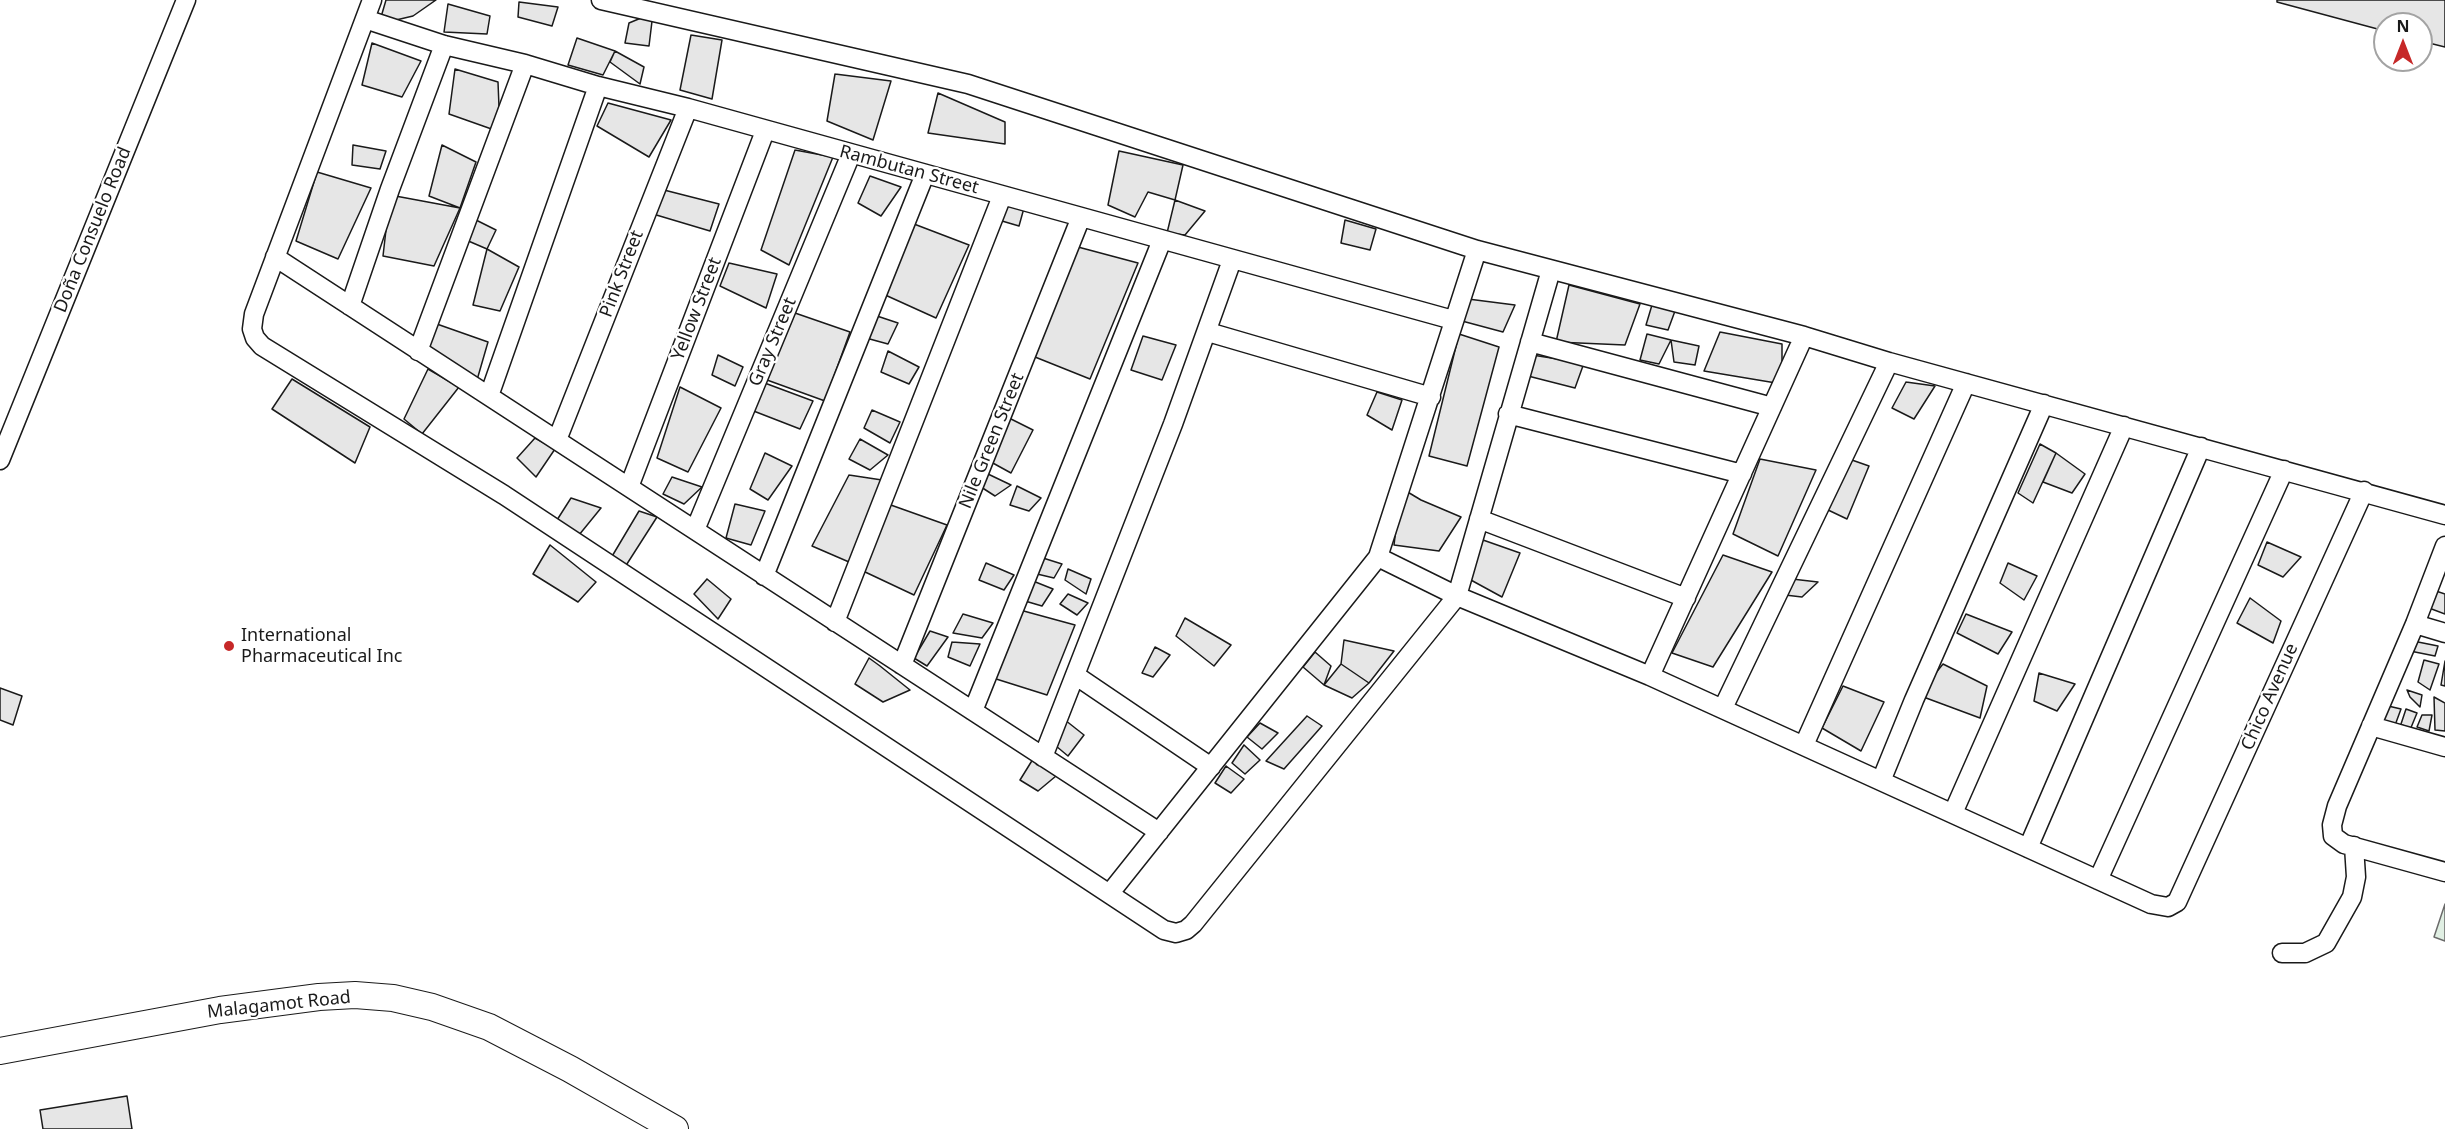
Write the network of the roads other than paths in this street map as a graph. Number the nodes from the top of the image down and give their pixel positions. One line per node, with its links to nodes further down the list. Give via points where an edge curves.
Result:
1 (186, 0): 35 (street, Doña Consuelo Road)
2 (372, 0): 4 (street)
3 (601, 0): 15 (street, via 968,84)
4 (365, 19): 5 (street, Rambutan Street); 16 (street)
5 (444, 45): 6 (street, Rambutan Street); 19 (street)
6 (525, 64): 7 (street, Rambutan Street); 24 (street)
7 (598, 86): 8 (street, Rambutan Street); 27 (street)
8 (688, 108): 9 (street, Rambutan Street); 33 (street, Pink Street)
9 (765, 130): 10 (street, Rambutan Street); 38 (street, Yellow Street)
10 (851, 154): 11 (street, Rambutan Street); 42 (street, Gray Street)
11 (925, 174): 12 (street, Rambutan Street); 45 (street)
12 (1002, 196): 13 (street, Rambutan Street); 48 (street)
13 (1082, 217): 14 (street, Rambutan Street); 51 (street, Nile Green Street)
14 (1162, 240): 17 (street, Rambutan Street); 55 (street)
15 (1477, 250): 18 (street); 20 (street)
16 (275, 257): 19 (street); 68 (street, via 254,314 252,329 262,346 504,495)
17 (1232, 260): 20 (street, Rambutan Street); 21 (street)
18 (1551, 270): 22 (street); 23 (street)
19 (350, 306): 24 (street)
20 (1453, 320): 28 (street)
21 (1208, 332): 28 (street); 52 (street)
22 (1804, 336): 25 (street); 30 (street)
23 (1530, 342): 30 (street); 31 (street)
24 (418, 351): 27 (street)
25 (1889, 362): 26 (street); 54 (street)
26 (1966, 383): 29 (street); 57 (street)
27 (489, 396): 33 (street)
28 (1431, 397): 44 (street)
29 (2044, 404): 32 (street); 61 (street)
30 (1772, 407): 37 (street)
31 (1508, 414): 37 (street); 41 (street)
32 (2124, 426): 34 (street); 62 (street)
33 (557, 440): 38 (street)
34 (2201, 447): 36 (street); 65 (street)
35 (0, 460)
36 (2284, 470): 39 (street); 67 (street)
37 (1742, 474): 47 (street)
38 (628, 487): 42 (street)
39 (2364, 491): 40 (street); 67 (street, Chico Avenue, via 2177,902 2160,907)
40 (2445, 515)
41 (1479, 519): 46 (street); 47 (street)
42 (695, 530): 45 (street)
43 (2445, 546): 49 (street)
44 (1378, 557): 46 (street); 60 (street)
45 (764, 576): 48 (street)
46 (1457, 596): 53 (street); 68 (street, via 1186,930 1164,930)
47 (1686, 598): 53 (street)
48 (835, 621): 51 (street)
49 (2415, 624): 50 (street); 56 (street)
50 (2445, 633)
51 (902, 665): 55 (street)
52 (1075, 675): 59 (street); 60 (street)
53 (1650, 676): 54 (street)
54 (1723, 708): 57 (street)
55 (973, 711): 59 (street)
56 (2371, 726): 58 (street); 64 (street, via 2332,825 2338,842)
57 (1804, 745): 61 (street)
58 (2445, 747)
59 (1043, 757): 63 (street)
60 (1211, 767): 63 (street)
61 (1881, 781): 62 (street)
62 (1953, 813): 65 (street)
63 (1159, 832): 68 (street)
64 (2354, 846): 66 (street); 69 (street, via 2356,877 2352,897 2326,943 2305,953)
65 (2028, 848): 67 (street)
66 (2445, 872)
67 (2098, 880)
68 (1110, 893)
69 (2282, 953)
70 (0, 1051): 71 (street, Malagamot Road, via 220,1010 319,997 393,998 489,1027)
71 (675, 1129)

